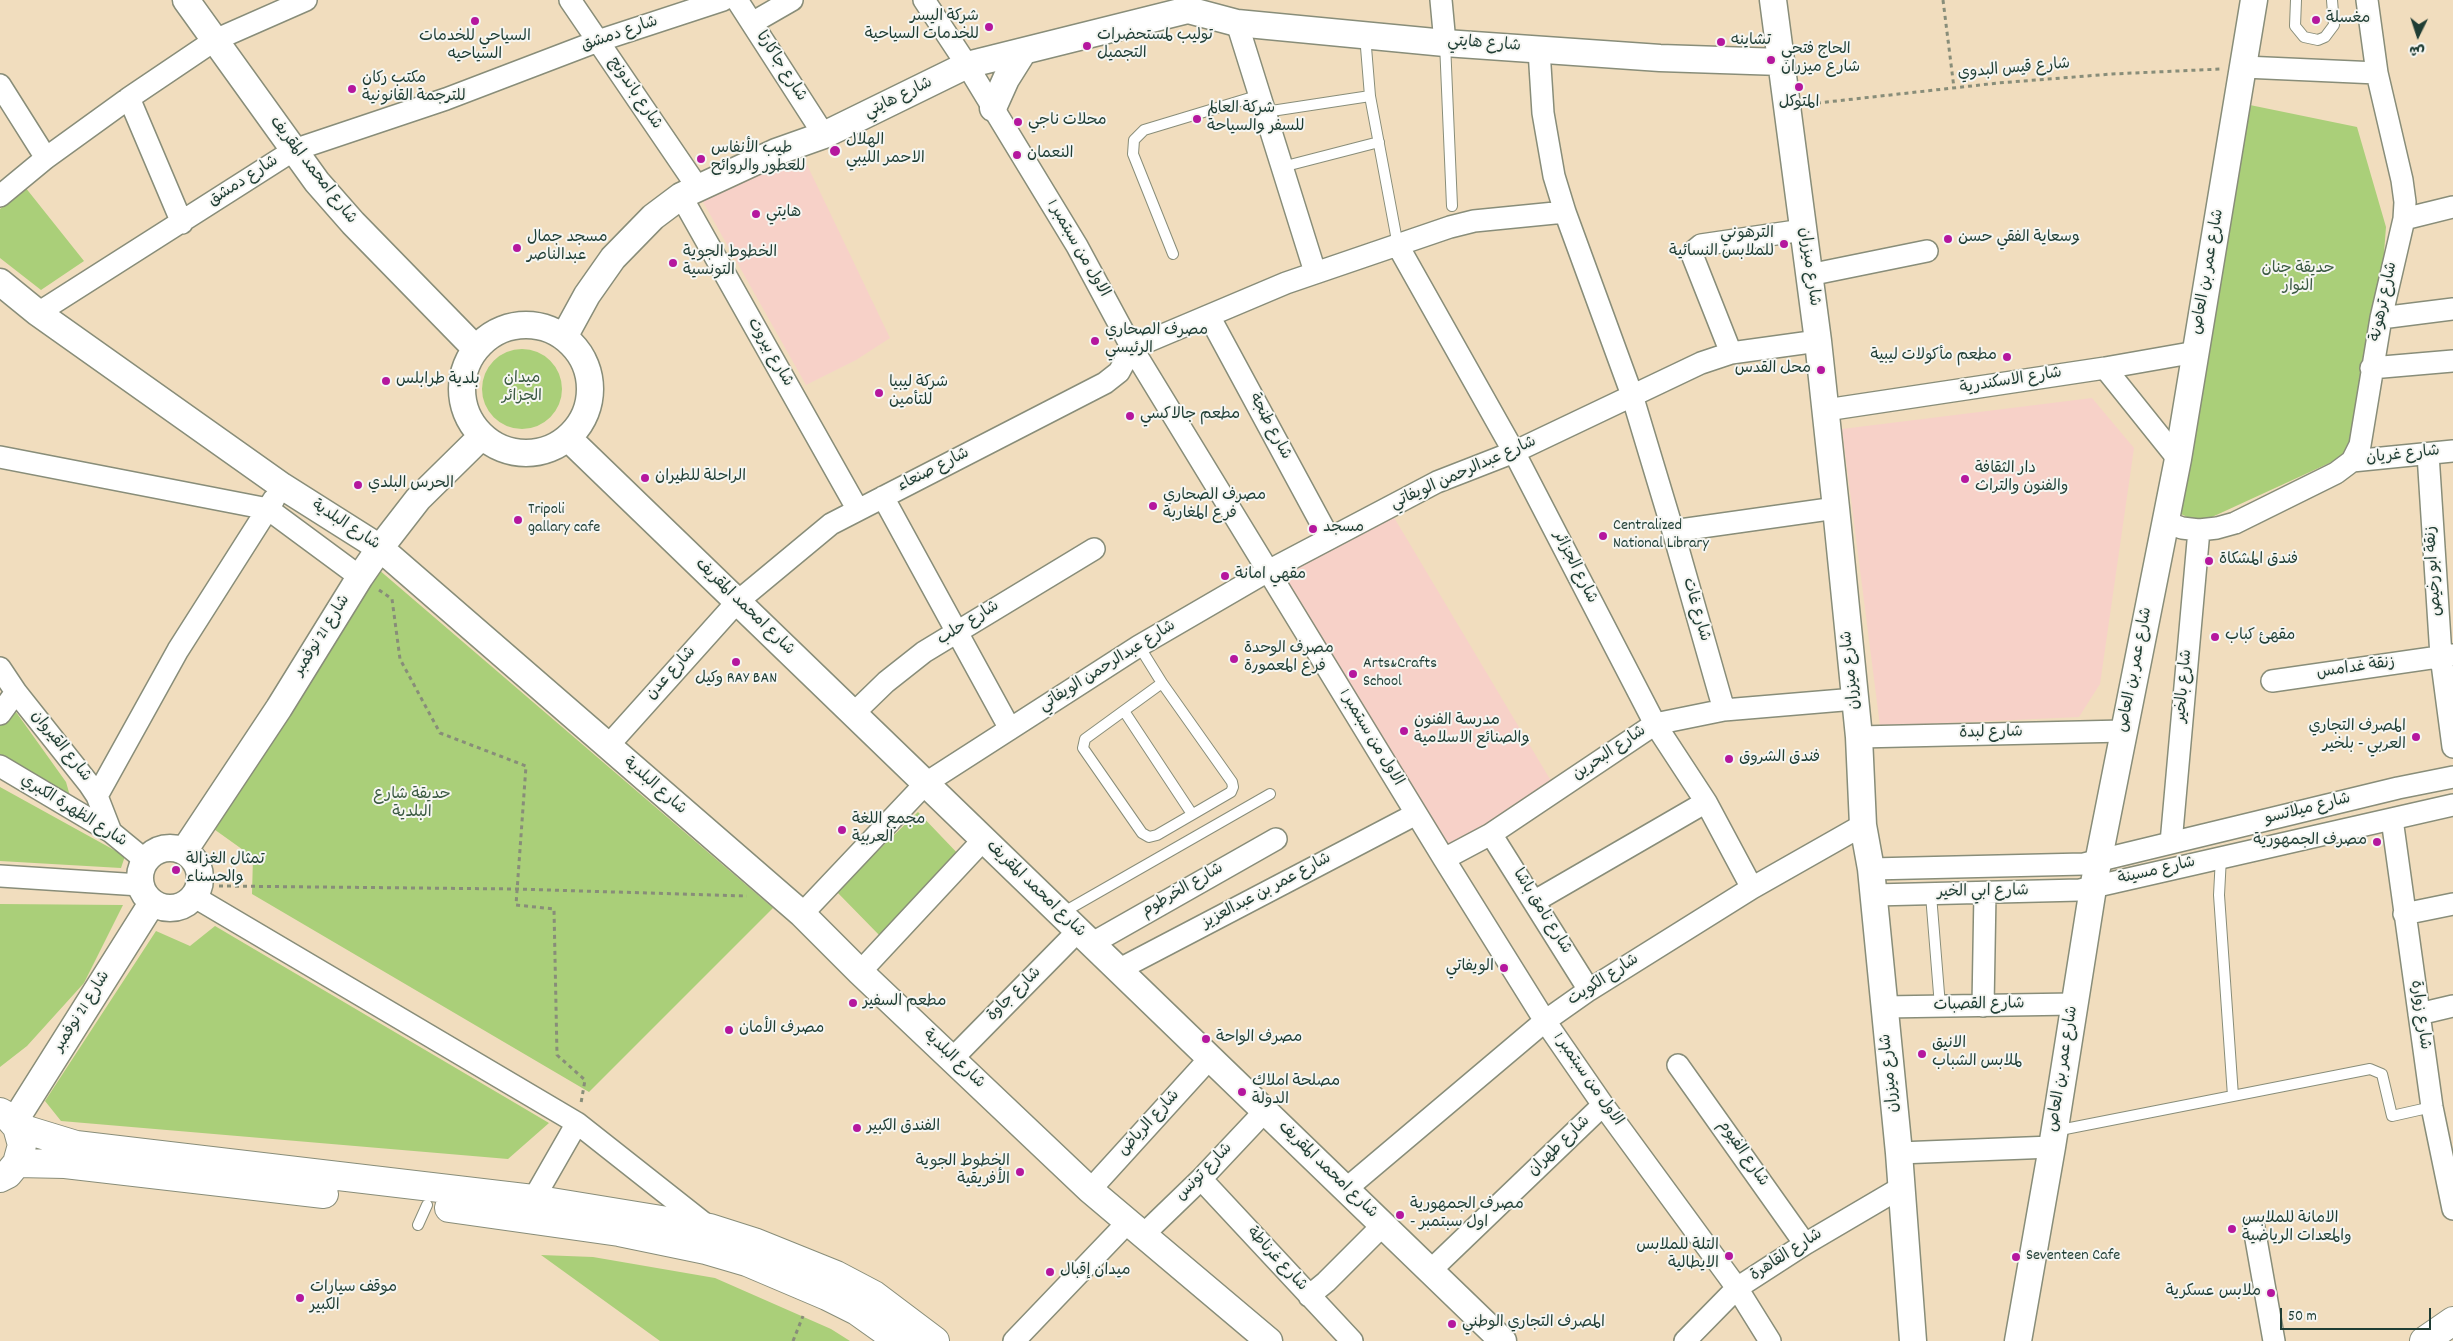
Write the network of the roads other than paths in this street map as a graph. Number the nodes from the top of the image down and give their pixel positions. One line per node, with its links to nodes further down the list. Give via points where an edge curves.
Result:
1 (186, 0): 19 (street, شارع امحمد المقريف)
2 (570, 0): 20 (street, شارع باندونج)
3 (723, 0): 20 (street, شارع دمشق)
4 (737, 0): 16 (street, شارع جاكارتا)
5 (792, 0): 16 (street)
6 (924, 0): 25 (street, الاول من سبتمبر 1)
7 (1221, 0): 15 (street, شارع هايتي)
8 (1441, 0): 21 (street)
9 (1773, 0): 24 (street, شارع ميزران)
10 (2254, 0): 26 (street, شارع عمر بن العاص)
11 (2296, 0): 12 (lane, via 2295,26 2304,37 2318,40 2325,37 2334,25)
12 (2332, 0)
13 (2367, 0): 27 (street, شارع ترهونة)
14 (295, 2): 19 (street)
15 (1188, 10): 17 (street, شارع هايتي); 23 (street, شارع هايتي)
16 (752, 23): 33 (street, شارع جاكارتا)
17 (1237, 23): 18 (street, شارع هايتي); 31 (street)
18 (1365, 34): 21 (street, شارع هايتي); 29 (lane)
19 (215, 40): 30 (street); 35 (street, شارع امحمد المقريف)
20 (598, 41): 35 (street, شارع دمشق, via 446,99); 38 (street, شارع باندونج)
21 (1444, 42): 22 (street, شارع هايتي); 40 (lane)
22 (1539, 50): 24 (street, شارع هايتي); 42 (street, شارع غات, via 1548,145)
23 (1023, 52): 25 (street, شارع هايتي); 32 (street)
24 (1781, 62): 45 (street, شارع ميزران)
25 (967, 66): 32 (street, الاول من سبتمبر 1); 33 (street, شارع هايتي)
26 (2244, 67): 27 (street); 60 (street, شارع عمر بن العاص)
27 (2378, 73): 43 (street, شارع ترهونة, via 2402,180)
28 (0, 86): 36 (street)
29 (1370, 96): 31 (lane); 34 (lane)
30 (129, 98): 36 (street); 44 (street)
31 (1262, 103): 37 (street); 48 (lane, via 1144,130 1134,140 1133,154)
32 (993, 108): 58 (street, الاول من سبتمبر 1, via 1077,246)
33 (824, 135): 38 (street, شارع هايتي, via 776,152)
34 (1379, 142): 37 (lane); 46 (lane)
35 (294, 150): 44 (street, شارع دمشق); 59 (street, شارع امحمد المقريف, via 353,224)
36 (46, 158): 39 (street)
37 (1282, 167): 49 (street)
38 (690, 192): 56 (street, شارع هايتي, via 653,217 613,258 587,295); 79 (street, شارع بيروت)
39 (0, 196)
40 (1452, 206)
41 (2453, 207): 43 (street)
42 (1565, 212): 46 (street, via 1474,221); 65 (street, شارع غات)
43 (2404, 219): 55 (street, شارع ترهونة)
44 (182, 223): 53 (street, شارع دمشق)
45 (1803, 230): 50 (street, شارع ميزران); 61 (street, via 1701,245 1695,250 1693,257)
46 (1398, 246): 49 (street); 70 (street, شارع الجزائر)
47 (1927, 251): 50 (street)
48 (1173, 254)
49 (1315, 272): 54 (street)
50 (1809, 275): 57 (street, شارع ميزران)
51 (0, 282): 53 (street, شارع البلدية)
52 (2453, 309): 55 (street)
53 (38, 313): 75 (street, شارع البلدية)
54 (1210, 316): 58 (street); 83 (street, شارع طنجة)
55 (2381, 318): 64 (street, شارع ترهونة)
56 (564, 337): 59 (street, via 546,328 527,325 508,328 490,336); 68 (street, via 578,350 591,385 589,404 582,421)
57 (1818, 341): 61 (street, شارع عبدالرحمن الويفاتي); 66 (street, شارع ميزران)
58 (1132, 348): 76 (street, شارع صنعاء, via 1119,372 1105,383); 86 (street, الاول من سبتمبر 1)
59 (476, 349): 67 (street, via 466,366 462,384 463,404 470,421)
60 (2196, 352): 63 (street, شارع الاسكندرية); 73 (street, شارع عمر بن العاص)
61 (1731, 353): 65 (street, شارع عبدالرحمن الويفاتي, via 1701,363)
62 (2453, 361): 64 (street)
63 (2105, 368): 66 (street, شارع الاسكندرية); 73 (street)
64 (2371, 368): 74 (street, شارع ترهونة, via 2360,445)
65 (1632, 396): 70 (street, شارع عبدالرحمن الويفاتي); 81 (street, شارع غات)
66 (1826, 410): 77 (street, شارع ميزران)
67 (482, 436): 68 (street, via 496,446 527,454 543,452); 84 (street, شارع 21 نوفمبر, via 418,499)
68 (568, 438): 88 (street, شارع امحمد المقريف)
69 (2453, 451): 71 (street, شارع غريان)
70 (1514, 452): 83 (street, شارع عبدالرحمن الويفاتي, via 1437,482); 101 (street, شارع الجزائر)
71 (2428, 454): 74 (street, شارع غريان); 91 (street, زنقة ابو رخيص)
72 (0, 457): 78 (street)
73 (2178, 459): 80 (street, شارع عمر بن العاص)
74 (2352, 461): 82 (street, via 2336,473 2235,523)
75 (282, 486): 78 (street); 84 (street, شارع البلدية)
76 (883, 497): 79 (street, شارع صنعاء); 89 (street)
77 (1836, 508): 81 (street); 96 (street, شارع ميزران)
78 (268, 509): 87 (street); 111 (street, via 178,650)
79 (858, 510): 88 (street, شارع صنعاء, via 830,524)
80 (2165, 522): 82 (street); 103 (street, شارع عمر بن العاص)
81 (1673, 530): 97 (street, شارع غات)
82 (2199, 530): 123 (street, شارع بالخير)
83 (1329, 538): 86 (street, شارع عبدالرحمن الويفاتي)
84 (380, 548): 87 (street, شارع 21 نوفمبر); 105 (street, شارع البلدية)
85 (1094, 549): 89 (street, شارع حلب)
86 (1268, 571): 90 (street, شارع عبدالرحمن الويفاتي); 115 (street, الاول من سبتمبر 1)
87 (360, 577): 124 (street, شارع 21 نوفمبر, via 279,708)
88 (738, 602): 100 (street, شارع امحمد المقريف); 105 (street, شارع عدن)
89 (956, 632): 100 (street, شارع حلب, via 886,682); 102 (street)
90 (1139, 646): 94 (lane); 102 (street, شارع عبدالرحمن الويفاتي)
91 (2447, 656): 93 (street, زنقة غدامس); 106 (street, زنقة ابو رخيص)
92 (0, 668): 95 (street, شارع القيروان)
93 (2272, 681)
94 (1162, 683): 98 (lane); 114 (lane, via 1232,782 1231,792)
95 (16, 692): 99 (street); 111 (street, شارع القيروان)
96 (1855, 699): 97 (street, شارع البحرين); 104 (street, شارع ميزران)
97 (1724, 710): 101 (street, شارع البحرين)
98 (1124, 711): 114 (lane); 114 (lane, via 1085,739 1082,748 1142,833 1149,837 1157,835)
99 (0, 714)
100 (853, 714): 109 (street, شارع امحمد المقريف)
101 (1655, 724): 112 (street, شارع الجزائر); 120 (street, شارع البحرين)
102 (1010, 729): 109 (street, شارع عبدالرحمن الويفاتي)
103 (2124, 731): 104 (street, شارع لبدة); 128 (street, شارع عمر بن العاص)
104 (1858, 737): 117 (street, شارع ميزران)
105 (607, 747): 139 (street, شارع البلدية)
106 (2453, 747)
107 (0, 766): 118 (street, شارع الظهرة الكبري)
108 (2453, 777): 119 (street, شارع ميلاتسو)
109 (926, 784): 122 (street, شارع امحمد المقريف); 139 (street, شارع عبدالرحمن الويفاتي)
110 (1270, 794): 141 (lane)
111 (97, 796): 118 (street, شارع القيروان)
112 (1706, 802): 131 (street, شارع الجزائر); 137 (street)
113 (2453, 805): 116 (street, شارع ميلاتسو)
114 (1192, 814)
115 (1416, 814): 127 (street, الاول من سبتمبر 1); 142 (street, شارع عمر بن عبدالعزيز)
116 (2392, 819): 125 (street, شارع ميلاتسو); 140 (street, شارع زوارة)
117 (1863, 825): 130 (street, شارع ميزران); 131 (street, شارع الكويت)
118 (111, 832): 126 (street, شارع الظهرة الكبري)
119 (2219, 832): 123 (street, شارع مسينة)
120 (1491, 834): 127 (street, شارع البحرين); 137 (street, شارع نامق باشا)
121 (1276, 839): 141 (street, شارع الخرطوم)
122 (984, 840): 141 (street, شارع امحمد المقريف); 143 (street)
123 (2171, 843): 128 (street, شارع مسينة)
124 (184, 851): 126 (street, via 163,848); 133 (street, via 199,870)
125 (2221, 857): 132 (street, شارع مسينة); 155 (lane, via 2219,895)
126 (145, 860): 135 (street, via 141,868)
127 (1444, 860): 151 (street, الاول من سبتمبر 1)
128 (2098, 862): 130 (street, شارع مسينة); 132 (street, شارع عمر بن العاص)
129 (0, 876): 135 (street)
130 (1872, 882): 136 (street, شارع ابي الخير); 149 (street, شارع ميزران)
131 (1752, 888): 144 (street, شارع الكويت)
132 (2093, 888): 134 (street, شارع ابي الخير, via 2069,892); 145 (street, شارع عمر بن العاص)
133 (196, 891): 135 (street, via 187,903 170,908); 160 (street)
134 (1985, 893): 136 (street, شارع ابي الخير); 147 (street)
135 (146, 894): 159 (street, شارع 21 نوفمبر)
136 (1931, 894): 146 (lane)
137 (1535, 901): 144 (street, شارع نامق باشا)
138 (2453, 904): 140 (street)
139 (802, 914): 143 (street, شارع البلدية)
140 (2404, 914): 150 (street, شارع زوارة)
141 (1077, 929): 142 (street, شارع امحمد المقريف); 153 (street, شارع جاوة)
142 (1118, 970): 152 (street, شارع امحمد المقريف)
143 (860, 972): 153 (street, شارع البلدية)
144 (1589, 990): 151 (street, شارع الكويت)
145 (2074, 1004): 147 (street, شارع القصبات); 161 (street, شارع عمر بن العاص)
146 (1940, 1006): 147 (street, شارع القصبات); 149 (street, شارع القصبات)
147 (1983, 1006)
148 (2453, 1006): 150 (street)
149 (1884, 1007): 162 (street, شارع ميزران)
150 (2419, 1014): 157 (street, شارع زوارة)
151 (1545, 1021): 156 (street, الاول من سبتمبر 1); 166 (street, شارع الكويت)
152 (1210, 1058): 158 (street, شارع امحمد المقريف); 167 (street, شارع الرياض)
153 (952, 1059): 167 (street, شارع البلدية)
154 (1678, 1065): 174 (street, شارع الفيوم)
155 (2233, 1096): 157 (lane, via 2374,1069 2382,1074 2392,1116); 161 (lane)
156 (1604, 1105): 175 (street, شارع طهران); 176 (street, الاول من سبتمبر 1)
157 (2432, 1107): 168 (street, شارع زوارة)
158 (1265, 1111): 164 (street, شارع تونس); 166 (street, شارع امحمد المقريف)
159 (10, 1120): 163 (main road, via 22,1146); 169 (main road, via 51,1139 86,1146)
160 (577, 1123): 169 (street); 171 (street)
161 (2053, 1139): 162 (street); 188 (street, شارع عمر بن العاص)
162 (1899, 1153): 165 (street, شارع ميزران)
163 (9, 1171): 169 (main road, via 65,1164 422,1215)
164 (1201, 1179): 172 (street, شارع تونس); 177 (street, شارع غرناطة)
165 (1902, 1186): 174 (street, شارع القاهرة); 187 (street, شارع ميزران)
166 (1346, 1189): 170 (street, شارع امحمد المقريف)
167 (1090, 1190): 172 (street, شارع البلدية)
168 (2453, 1209)
169 (524, 1215): 171 (main road); 179 (main road, via 706,1250 747,1262 857,1311)
170 (1383, 1225): 175 (street, شارع امحمد المقريف); 177 (street)
171 (710, 1228): 180 (main road, via 836,1275 874,1295)
172 (1136, 1228): 181 (street, شارع تونس); 182 (street, شارع البلدية)
173 (2254, 1228): 189 (street)
174 (1806, 1244): 176 (street, شارع القاهرة)
175 (1430, 1271): 184 (street, شارع امحمد المقريف)
176 (1738, 1288): 185 (street, شارع القاهرة); 186 (street, الاول من سبتمبر 1)
177 (1309, 1296): 183 (street, شارع غرناطة)
178 (2453, 1321): 190 (main road)
179 (899, 1341)
180 (935, 1341)
181 (1014, 1341)
182 (1268, 1341)
183 (1352, 1341)
184 (1503, 1341)
185 (1685, 1341)
186 (1770, 1341)
187 (1913, 1341)
188 (2018, 1341)
189 (2274, 1341)
190 (2424, 1341)

